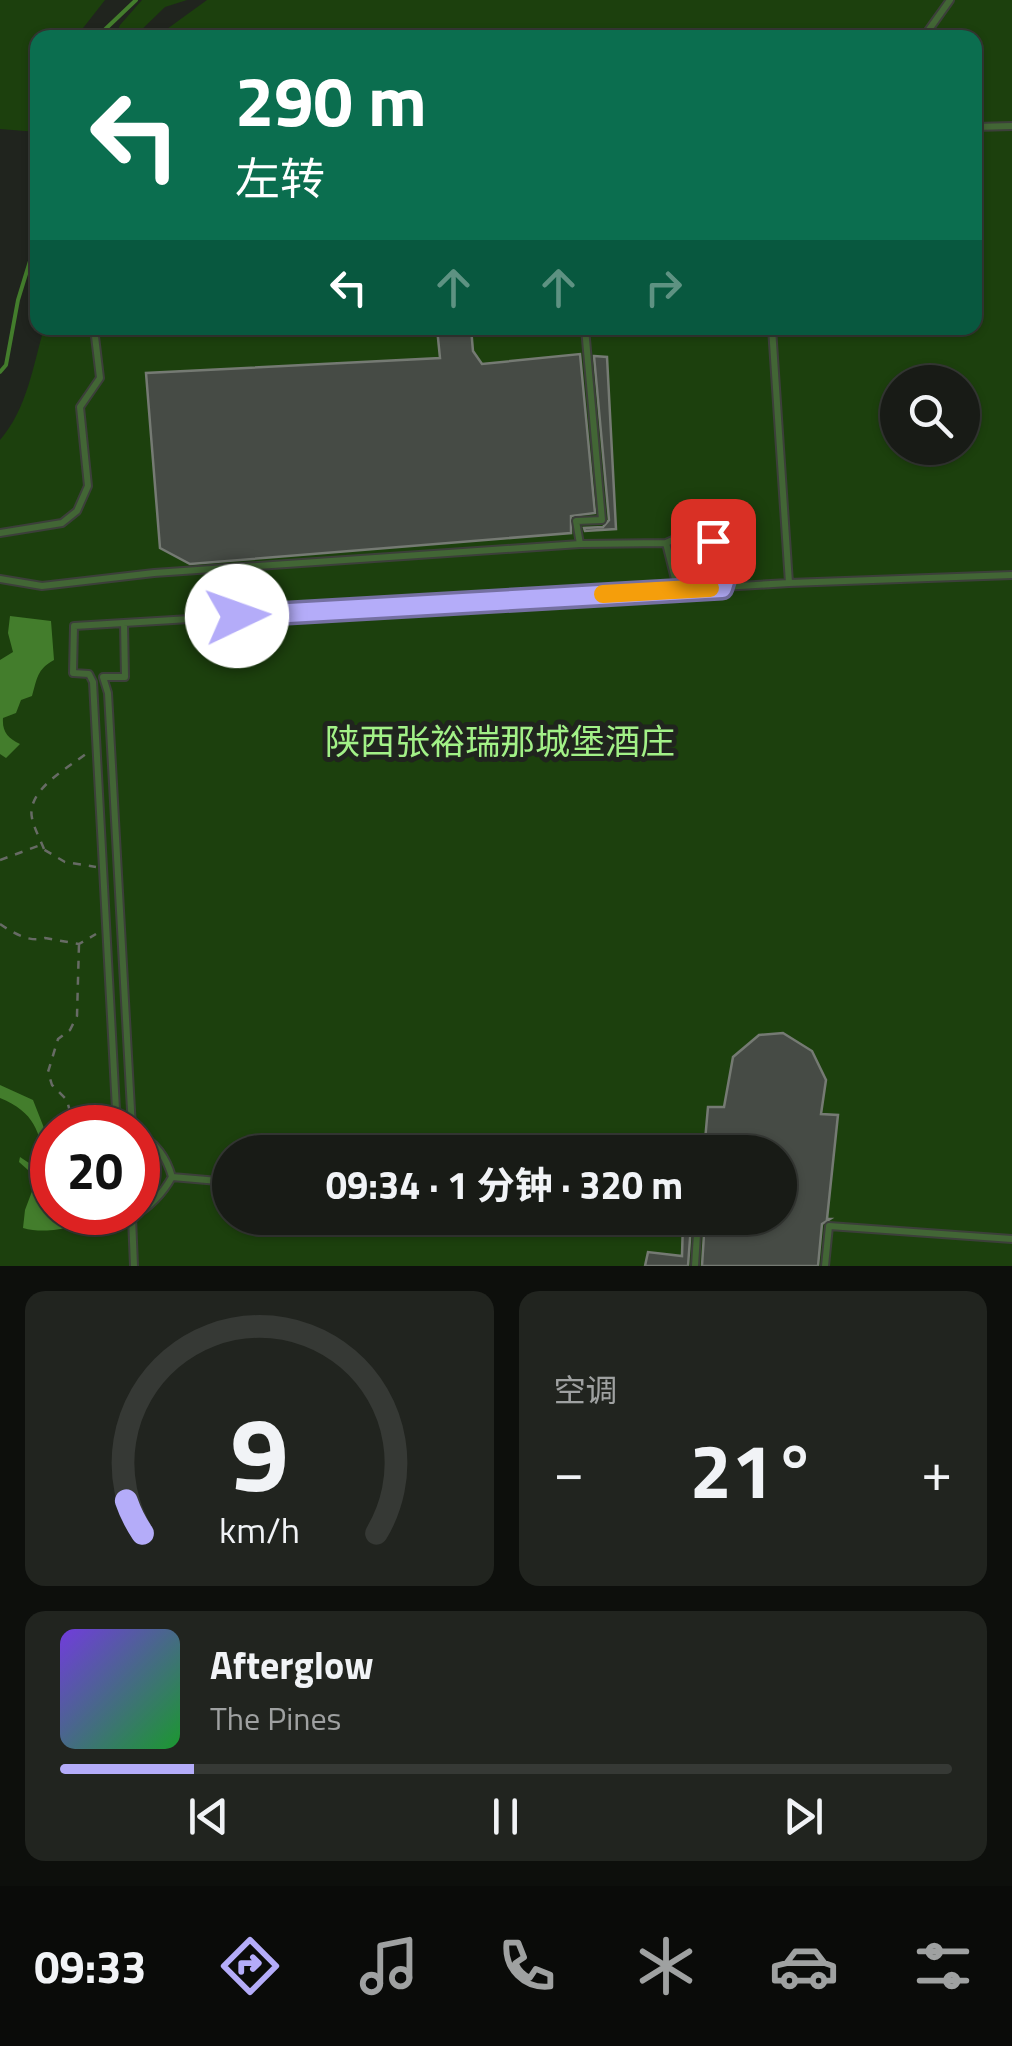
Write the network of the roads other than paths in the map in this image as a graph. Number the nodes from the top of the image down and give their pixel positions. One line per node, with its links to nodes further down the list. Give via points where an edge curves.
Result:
1 (950, 0): 2 (lane)
2 (928, 30)
3 (982, 126): 4 (lane)
4 (1012, 126)
5 (95, 335): 8 (lane, via 100,378 80,408 88,486 78,510 62,523)
6 (586, 335): 10 (lane, via 602,520 576,521)
7 (772, 335): 13 (lane)
8 (0, 533)
9 (666, 543): 10 (lane); 14 (lane, via 690,532 713,541 729,566); 15 (lane, via 675,579)
10 (580, 544): 12 (lane, via 42,586)
11 (1012, 575): 13 (lane)
12 (0, 579)
13 (789, 584): 14 (lane)
14 (722, 588): 15 (lane)
15 (689, 589): 16 (lane)
16 (124, 623): 17 (lane, via 74,626 74,673 89,674 93,682); 18 (lane, via 126,677 103,676)
17 (116, 1105)
18 (131, 1105)
19 (160, 1150): 20 (lane)
20 (172, 1177): 21 (lane); 22 (lane)
21 (212, 1180)
22 (160, 1195)
23 (133, 1235): 26 (lane)
24 (697, 1235): 27 (lane)
25 (1012, 1240): 28 (lane, via 829,1226)
26 (134, 1266)
27 (695, 1266)
28 (824, 1266)

